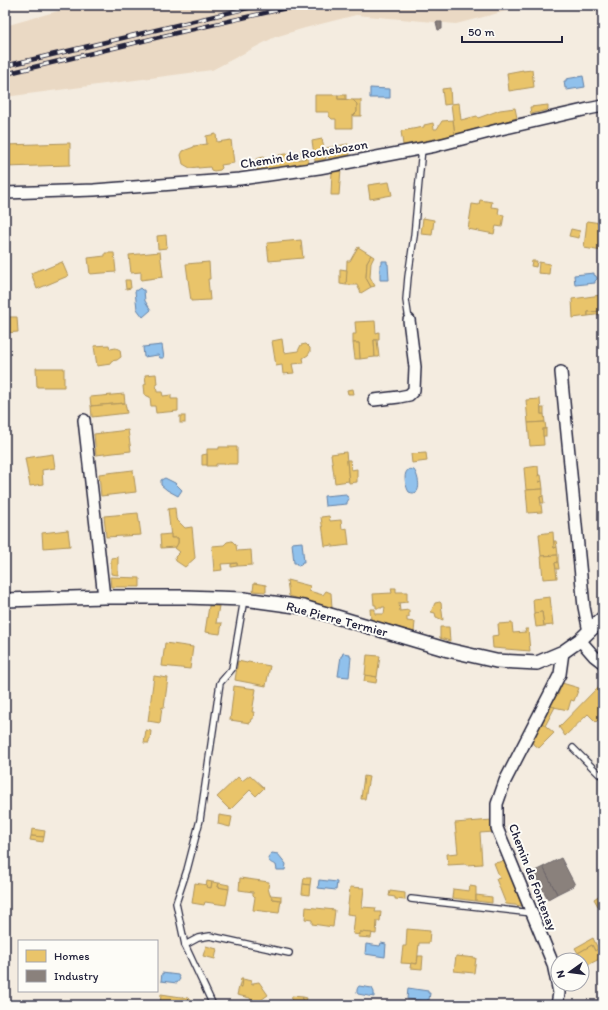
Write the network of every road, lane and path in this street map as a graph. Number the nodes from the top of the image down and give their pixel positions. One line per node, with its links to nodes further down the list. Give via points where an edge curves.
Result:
1 (603, 106): 2 (street, Chemin de Rochebozon)
2 (422, 148): 3 (street, Chemin de Rochebozon, via 319,168 240,179 94,190); 4 (lane, via 406,300)
3 (5, 193)
4 (409, 320): 6 (street, via 415,367 414,390 409,395)
5 (561, 372): 12 (street, via 584,607)
6 (374, 400)
7 (84, 420): 8 (street)
8 (104, 597): 9 (street, Rue Pierre Termier); 10 (street, Rue Pierre Termier)
9 (244, 599): 13 (street, Rue Pierre Termier, via 303,607 448,650 496,661 537,663); 19 (lane, via 232,669 220,683 200,820 188,870 176,903)
10 (5, 600)
11 (603, 618): 12 (street, Rue Pierre Termier)
12 (584, 636): 13 (street, Rue Pierre Termier); 14 (street, via 594,656)
13 (563, 652): 18 (street, Chemin de Fontenay, via 560,674 505,781 497,804 497,828)
14 (603, 663)
15 (573, 748): 16 (lane)
16 (603, 775)
17 (411, 899): 18 (lane)
18 (532, 913): 22 (street, Chemin de Fontenay, via 552,964 559,993)
19 (185, 945): 20 (lane, via 198,938 210,936); 21 (lane)
20 (289, 953)
21 (213, 1005)
22 (557, 1005)

